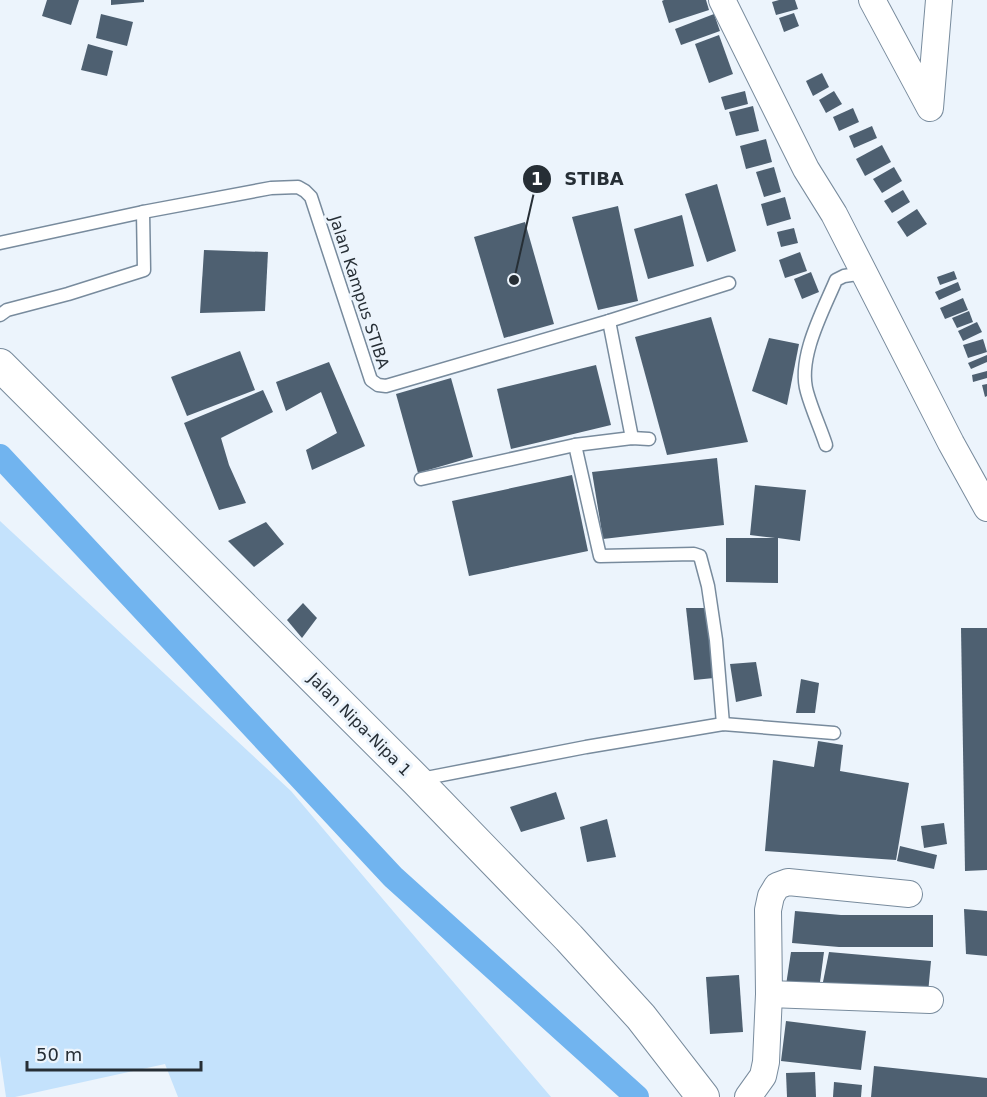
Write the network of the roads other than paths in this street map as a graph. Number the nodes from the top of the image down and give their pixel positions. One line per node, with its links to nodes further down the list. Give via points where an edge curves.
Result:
1 (722, 0): 6 (street, via 806,169)
2 (872, 0): 3 (street, via 930,108)
3 (939, 0)
4 (143, 212): 5 (lane, Jalan Kampus STIBA); 8 (lane, via 144,270); 9 (lane, Jalan Kampus STIBA, via 271,188 290,186 305,191 311,197 371,380 378,385 386,386)
5 (0, 243)
6 (864, 273): 14 (lane, via 836,280 805,366 806,391); 16 (street)
7 (729, 283): 9 (lane, Jalan Kampus STIBA)
8 (0, 315)
9 (609, 321): 11 (lane)
10 (0, 365): 19 (street, Jalan Nipa-Nipa 1)
11 (632, 438): 12 (lane); 13 (lane)
12 (649, 439)
13 (575, 445): 15 (lane); 17 (lane, via 600,556 700,556 716,640)
14 (826, 445)
15 (421, 479)
16 (987, 508)
17 (723, 724): 18 (lane); 19 (lane)
18 (834, 733)
19 (416, 780): 23 (street, Jalan Nipa-Nipa 1, via 641,1017)
20 (909, 894): 21 (street, via 788,882 777,886 768,910)
21 (769, 994): 22 (street); 24 (street, via 766,1062 763,1076)
22 (930, 1000)
23 (703, 1097)
24 (748, 1097)

